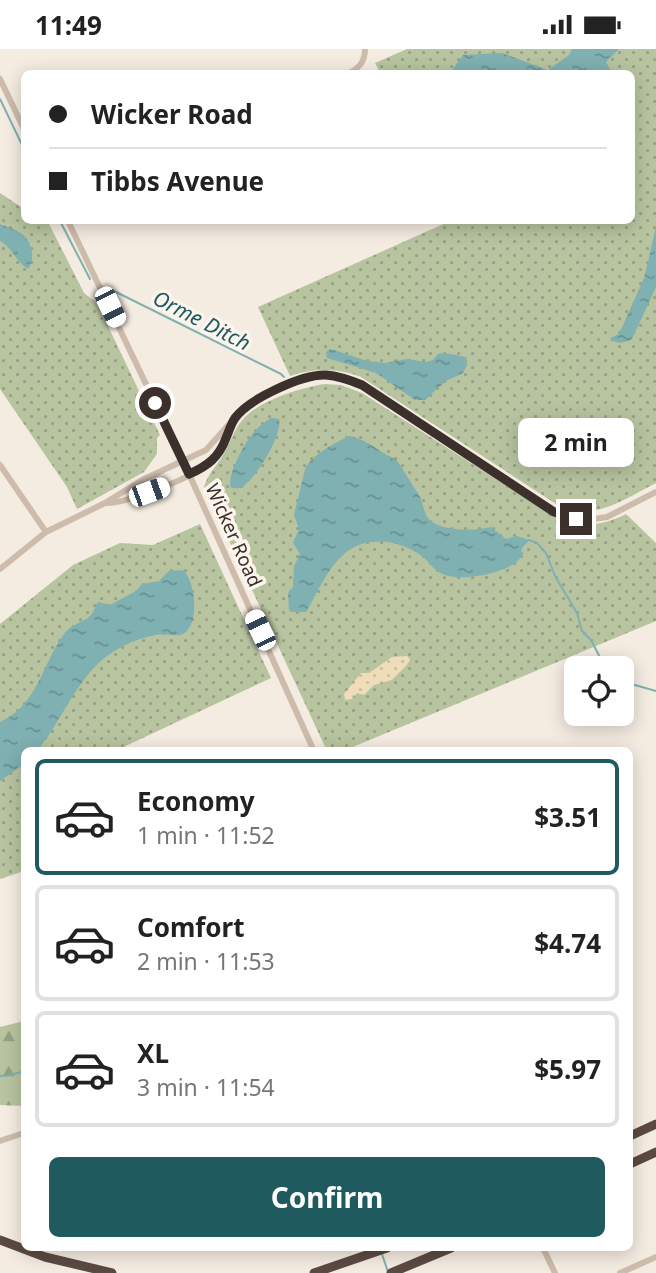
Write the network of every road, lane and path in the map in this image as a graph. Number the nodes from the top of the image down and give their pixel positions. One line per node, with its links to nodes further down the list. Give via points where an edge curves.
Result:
1 (365, 49): 2 (street, via 361,66)
2 (354, 70)
3 (0, 79): 4 (street)
4 (21, 123)
5 (69, 224): 7 (street, Wicker Road)
6 (233, 420): 7 (street, via 206,450); 9 (street, via 216,457); 10 (street, via 249,405 302,379 343,377 564,516 587,520 607,516)
7 (183, 460): 9 (street, Wicker Road); 11 (street)
8 (0, 465): 12 (street)
9 (189, 474): 11 (street, via 116,503); 14 (street, Wicker Road)
10 (656, 492)
11 (105, 503): 12 (street)
12 (46, 532): 13 (street)
13 (0, 569)
14 (312, 747)
15 (656, 1124): 17 (highway)
16 (21, 1134): 18 (street)
17 (633, 1135)
18 (0, 1141)
19 (656, 1152): 20 (highway)
20 (633, 1163)
21 (0, 1240): 22 (highway)
22 (21, 1248)
23 (29, 1251): 28 (highway)
24 (379, 1251): 29 (highway)
25 (444, 1251): 30 (highway)
26 (544, 1251): 31 (street)
27 (656, 1257): 32 (street)
28 (112, 1273)
29 (314, 1273)
30 (391, 1273)
31 (555, 1273)
32 (620, 1273)

